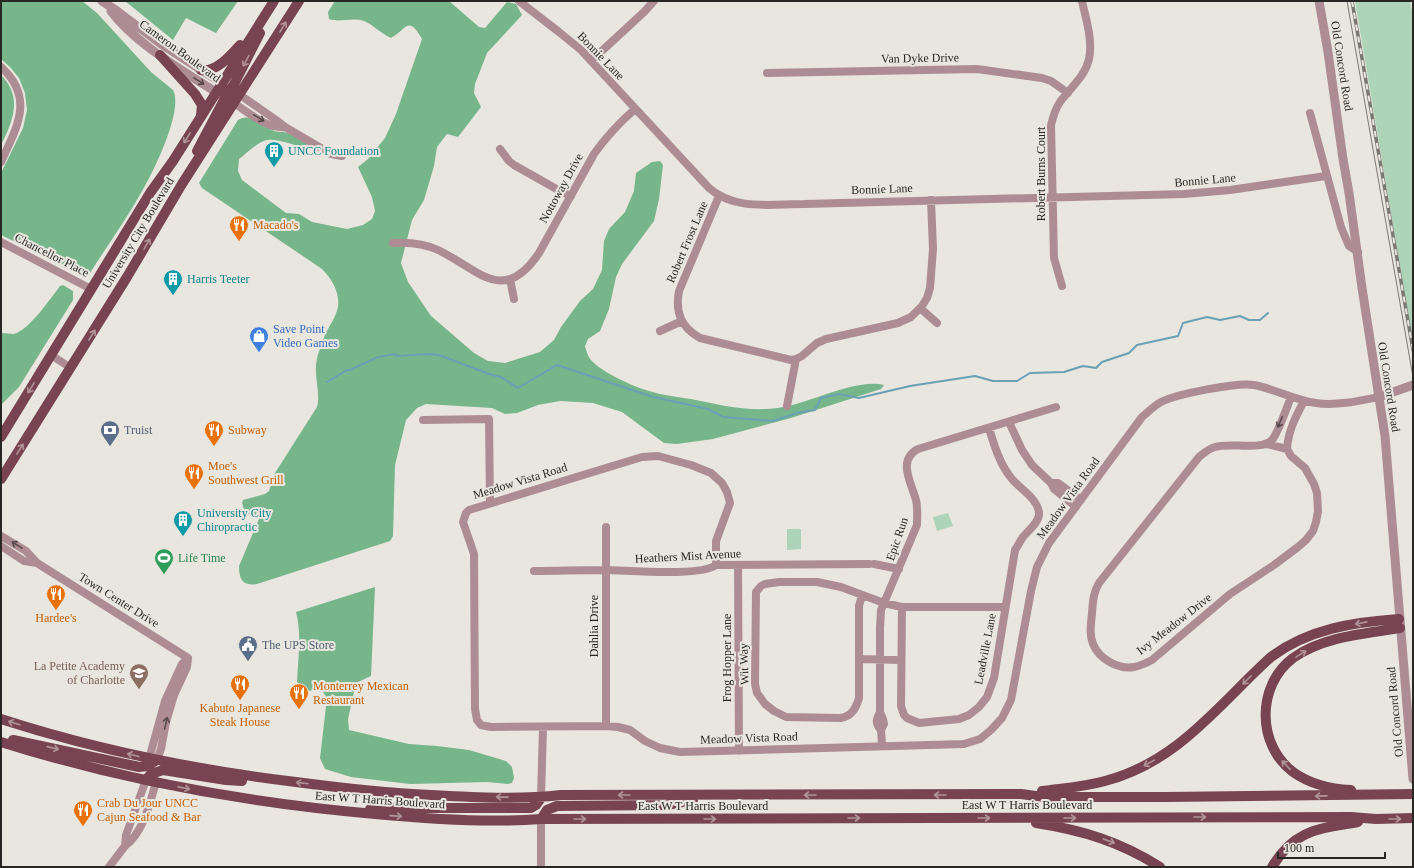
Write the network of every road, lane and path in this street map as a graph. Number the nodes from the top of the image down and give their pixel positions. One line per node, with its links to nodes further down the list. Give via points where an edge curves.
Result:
1 (275, 1): 8 (main road, University City Boulevard); 16 (main road, one-way to 16)
2 (299, 1): 16 (main road, one-way to 2)
3 (519, 1): 10 (street, Bonnie Lane, via 560,32)
4 (654, 1): 10 (street)
5 (1082, 1): 15 (street, Robert Burns Court, via 1090,49 1089,59 1084,73)
6 (1319, 1): 30 (street, Old Concord Road)
7 (104, 3): 9 (street, Cameron Boulevard, via 118,20); 12 (street, Cameron Boulevard)
8 (260, 22): 12 (main road, via 223,62 210,69); 14 (main road, University City Boulevard)
9 (160, 55): 14 (street, Cameron Boulevard, one-way to 14); 19 (main road, via 200,100)
10 (591, 61): 17 (street, Bonnie Lane)
11 (1, 67): 22 (street, via 16,85 21,105 18,124)
12 (201, 70): 14 (street, Cameron Boulevard)
13 (767, 73): 15 (street, Van Dyke Drive, via 977,69 1042,78)
14 (219, 88): 16 (main road); 19 (main road, University City Boulevard)
15 (1068, 93): 26 (street, Robert Burns Court, via 1055,111 1051,125)
16 (233, 97): 21 (street, via 331,154); 41 (main road, University City Boulevard, one-way to 16, via 182,184 189,165)
17 (635, 109): 24 (street, Nottoway Drive, via 604,140); 25 (street, Bonnie Lane)
18 (1310, 113): 23 (street)
19 (200, 117): 33 (main road, University City Boulevard, one-way to 33)
20 (500, 149): 24 (street, via 514,165)
21 (342, 156)
22 (1, 162)
23 (1326, 176): 26 (street, Bonnie Lane, via 1197,193); 30 (street, via 1346,241)
24 (570, 196): 31 (street, Nottoway Drive, via 532,264)
25 (719, 196): 27 (street, Bonnie Lane, via 747,205); 36 (street, Robert Frost Lane, via 679,291 677,305)
26 (1052, 197): 27 (street, Bonnie Lane); 32 (street, Robert Burns Court, via 1054,258)
27 (931, 200): 35 (street, via 930,288)
28 (1, 242): 33 (street, Chancellor Place)
29 (393, 243): 31 (street, via 412,242 424,245 442,252 483,277 493,280)
30 (1358, 252): 44 (street, Old Concord Road)
31 (510, 279): 34 (street)
32 (1062, 286)
33 (91, 289): 39 (main road, University City Boulevard)
34 (514, 299)
35 (920, 308): 37 (street); 40 (street, via 911,317 898,322 826,339)
36 (682, 321): 38 (street); 40 (street, Robert Frost Lane, via 692,334 704,340)
37 (937, 323)
38 (660, 331)
39 (51, 355): 41 (street); 51 (main road, University City Boulevard, one-way to 51)
40 (796, 360): 46 (street)
41 (71, 368): 54 (main road, University City Boulevard, one-way to 41)
42 (1413, 385): 44 (street)
43 (1291, 397): 45 (street, Meadow Vista Road); 52 (street, one-way to 52, via 1274,437); 56 (street, Meadow Vista Road, via 1244,384 1180,395 1161,402 1142,417)
44 (1379, 397): 45 (street, Meadow Vista Road, via 1326,404); 70 (street, Old Concord Road, via 1387,458)
45 (1304, 401): 53 (street, via 1292,424)
46 (787, 406)
47 (1056, 407): 49 (street, Epic Run)
48 (423, 420): 55 (street, via 489,419)
49 (1009, 422): 50 (street, Epic Run); 56 (street, via 1032,465 1052,483 1058,483 1061,490)
50 (989, 428): 63 (street, Epic Run, via 918,449 908,457 906,467 918,514 917,525); 69 (street, Leadville Lane, via 996,451 1011,478 1036,503 1039,513 1037,521 1015,550)
51 (1, 437)
52 (1267, 444): 53 (street, Ivy Meadow Drive); 53 (street, Ivy Meadow Drive, via 1220,446 1199,457 1099,583 1092,599 1091,632 1094,646 1106,660 1124,667 1134,667 1152,660 1230,594 1306,540 1316,522 1317,493 1305,468)
53 (1286, 449)
54 (1, 479)
55 (490, 503): 61 (street, Meadow Vista Road, via 649,455 685,463 711,473 718,478 727,492 730,503 716,541); 76 (street, Meadow Vista Road, via 469,510 463,522 474,554 477,720 481,725)
56 (1078, 503): 79 (street, Meadow Vista Road, via 1049,544 1037,567 1011,700 1002,718 980,739 964,744)
57 (606, 527): 64 (street, Dahlia Drive)
58 (1, 536): 60 (street, Town Center Drive, one-way to 58, via 24,550)
59 (1, 546): 60 (street, Town Center Drive, via 24,561)
60 (37, 563): 81 (street, Town Center Drive, via 188,658 187,667 174,695 161,749)
61 (716, 565): 62 (street, Heathers Mist Avenue); 64 (street, Heathers Mist Avenue, via 704,570 652,573)
62 (738, 565): 63 (street, Heathers Mist Avenue, via 871,564); 80 (street, Frog Hopper Lane)
63 (899, 569): 67 (street, Epic Run)
64 (606, 570): 65 (street, Heathers Mist Avenue); 75 (street, Dahlia Drive)
65 (534, 571)
66 (862, 595): 67 (street, Wit Way); 71 (street, Wit Way, via 859,606); 71 (street, Wit Way, via 817,582 779,582 760,586 755,601 757,693 765,704 786,717 846,717 855,709 859,698)
67 (884, 603): 68 (street, Wit Way); 72 (street, Epic Run, via 880,628)
68 (902, 607): 69 (street, Wit Way); 73 (street, Leadville Lane)
69 (1005, 607): 73 (street, Leadville Lane, via 994,678 987,697 979,708 969,715 959,719 919,723 907,718 901,706)
70 (1400, 623): 82 (street, Old Concord Road); 87 (main road, one-way to 87, via 1367,622 1311,634 1281,649 1190,736 1134,772 1087,786); 90 (main road, one-way to 70, via 1377,791 1330,788 1302,777 1286,765 1275,750 1267,732 1265,713 1267,697 1274,682 1284,666 1302,652 1323,643)
71 (859, 659): 72 (street)
72 (881, 659): 73 (street); 79 (street, Epic Run, via 880,712 876,720 881,730)
73 (902, 660)
74 (1, 719): 81 (main road, East W T Harris Boulevard, one-way to 74)
75 (606, 726): 76 (street, Meadow Vista Road); 80 (street, Meadow Vista Road, via 625,728 645,741 670,751)
76 (543, 727): 91 (street)
77 (1, 738): 81 (main road, one-way to 81, via 139,767 147,766)
78 (1, 742): 85 (main road, East W T Harris Boulevard)
79 (882, 746): 80 (street, Meadow Vista Road)
80 (739, 751)
81 (153, 759): 83 (main road, East W T Harris Boulevard)
82 (1412, 767): 84 (street, Old Concord Road)
83 (270, 779): 85 (main road, via 226,780 163,770 151,774); 91 (main road, East W T Harris Boulevard, one-way to 83, via 407,794)
84 (1413, 779)
85 (146, 780): 86 (main road, East W T Harris Boulevard); 97 (street, via 126,835)
86 (156, 782): 92 (main road, East W T Harris Boulevard, one-way to 92, via 238,798); 97 (street, via 136,836)
87 (1021, 794): 89 (main road, East W T Harris Boulevard, one-way to 89); 90 (main road, East W T Harris Boulevard, one-way to 87, via 1043,797)
88 (1413, 794): 90 (main road, East W T Harris Boulevard)
89 (720, 795): 91 (main road, East W T Harris Boulevard, one-way to 91, via 561,795); 95 (main road, via 667,805 557,806 547,810)
90 (1388, 795)
91 (541, 798): 92 (main road, via 531,808 386,808)
92 (345, 812): 95 (main road, East W T Harris Boulevard, one-way to 95, via 460,819)
93 (1003, 818): 95 (main road, East W T Harris Boulevard, one-way to 93); 96 (main road, East W T Harris Boulevard, one-way to 96); 100 (main road, one-way to 100, via 1083,832 1117,844)
94 (1413, 818): 96 (main road, East W T Harris Boulevard, one-way to 94)
95 (541, 819): 99 (street)
96 (1376, 819): 101 (main road, via 1321,828 1301,837 1284,850)
97 (125, 846): 98 (street)
98 (109, 867)
99 (541, 867)
100 (1160, 867)
101 (1272, 867)

